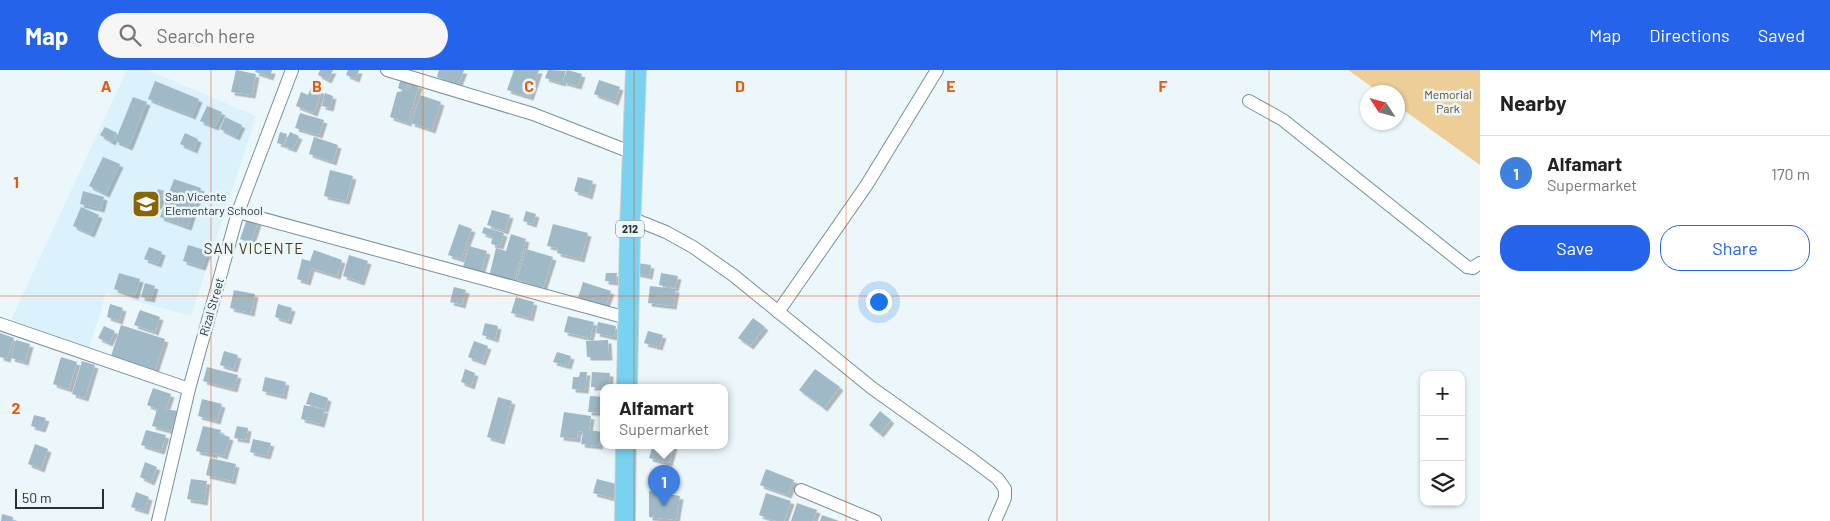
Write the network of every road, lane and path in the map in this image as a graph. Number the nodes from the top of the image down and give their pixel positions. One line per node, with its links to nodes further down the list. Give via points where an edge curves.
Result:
1 (292, 70): 7 (street, Rizal Street)
2 (387, 70): 6 (street, via 533,114)
3 (636, 70): 6 (main road, 212)
4 (937, 70): 10 (street, via 866,186)
5 (1249, 101): 9 (street, via 1283,120 1467,267)
6 (633, 153): 8 (main road, 212)
7 (238, 212): 11 (street); 14 (street, Rizal Street)
8 (631, 218): 10 (street, via 693,247); 11 (main road, 212)
9 (1480, 264)
10 (778, 312): 20 (street, via 872,388 998,479 1005,489 1006,498)
11 (627, 318): 13 (main road, 212)
12 (0, 324): 14 (street)
13 (627, 384)
14 (189, 388): 17 (street, Rizal Street)
15 (626, 449): 18 (main road)
16 (801, 490): 19 (street)
17 (158, 521)
18 (626, 521)
19 (874, 521)
20 (995, 521)

